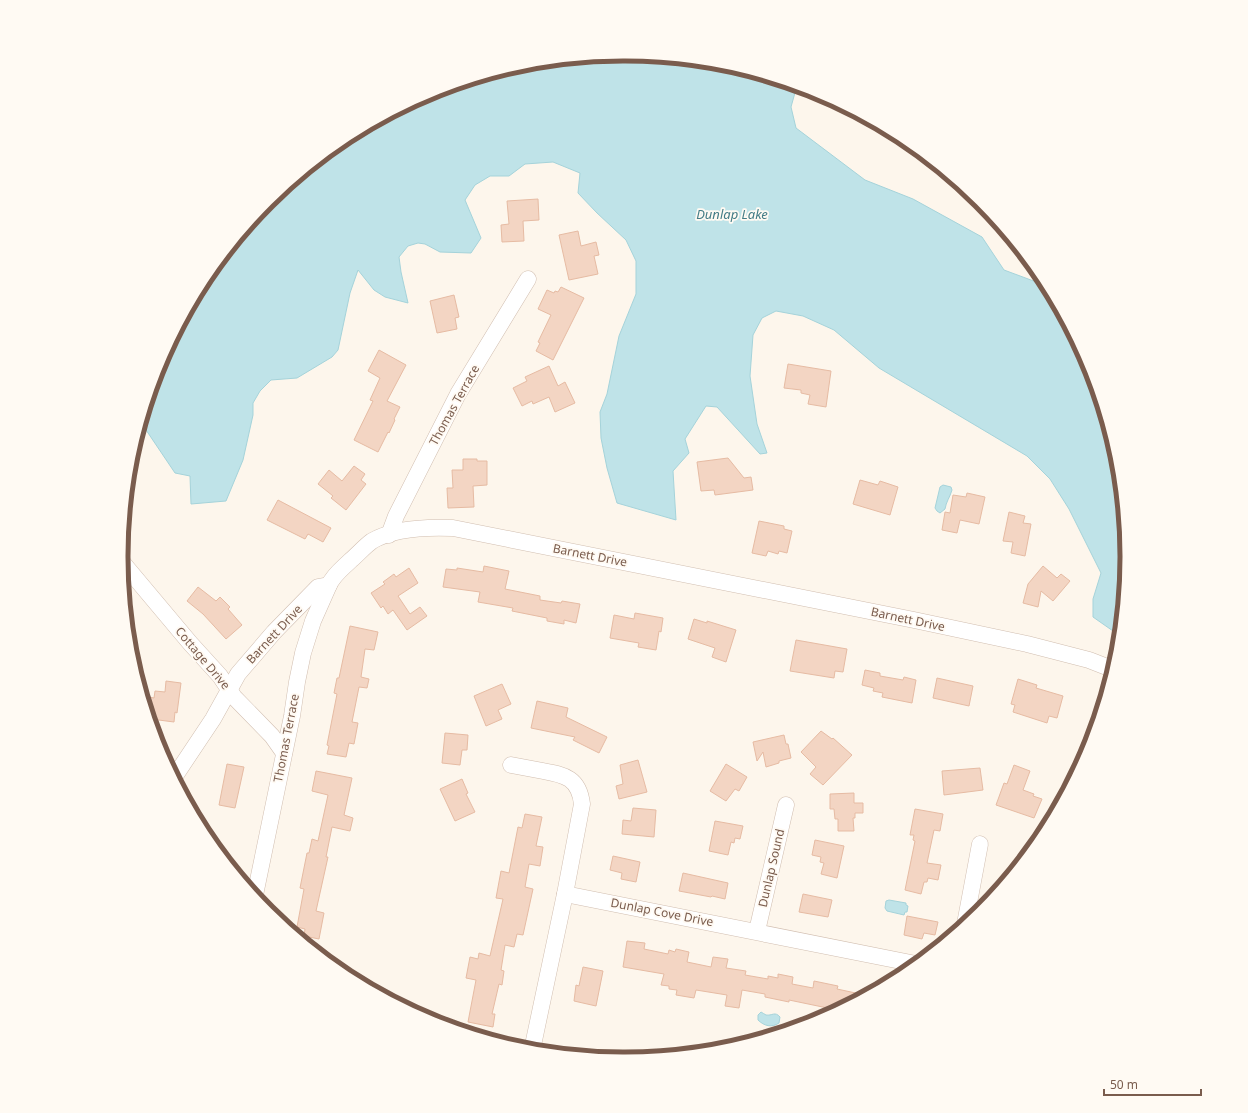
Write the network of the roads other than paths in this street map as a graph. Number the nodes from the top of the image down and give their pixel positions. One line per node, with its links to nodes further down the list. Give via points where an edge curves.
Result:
1 (528, 279): 2 (street, Thomas Terrace, via 458,394 396,516)
2 (389, 535): 4 (street, Barnett Drive, via 372,541 333,576); 5 (street, Barnett Drive, via 429,527 453,528 1027,644)
3 (129, 570): 6 (street, Cottage Drive)
4 (329, 585): 6 (street, Barnett Drive, via 318,587 274,632 238,674); 7 (street, Thomas Terrace, via 313,621 303,653)
5 (1107, 667)
6 (230, 689): 7 (street, Cottage Drive, via 234,697 272,736); 9 (street, Barnett Drive)
7 (284, 753): 12 (street, Thomas Terrace)
8 (511, 765): 13 (street, via 560,774 570,779 581,794 582,804)
9 (178, 772)
10 (786, 805): 15 (street, Dunlap Sound)
11 (980, 844): 14 (street)
12 (256, 889)
13 (565, 894): 15 (street, Dunlap Cove Drive); 17 (street)
14 (966, 915)
15 (757, 931): 16 (street, Dunlap Cove Drive)
16 (908, 962)
17 (533, 1043)

